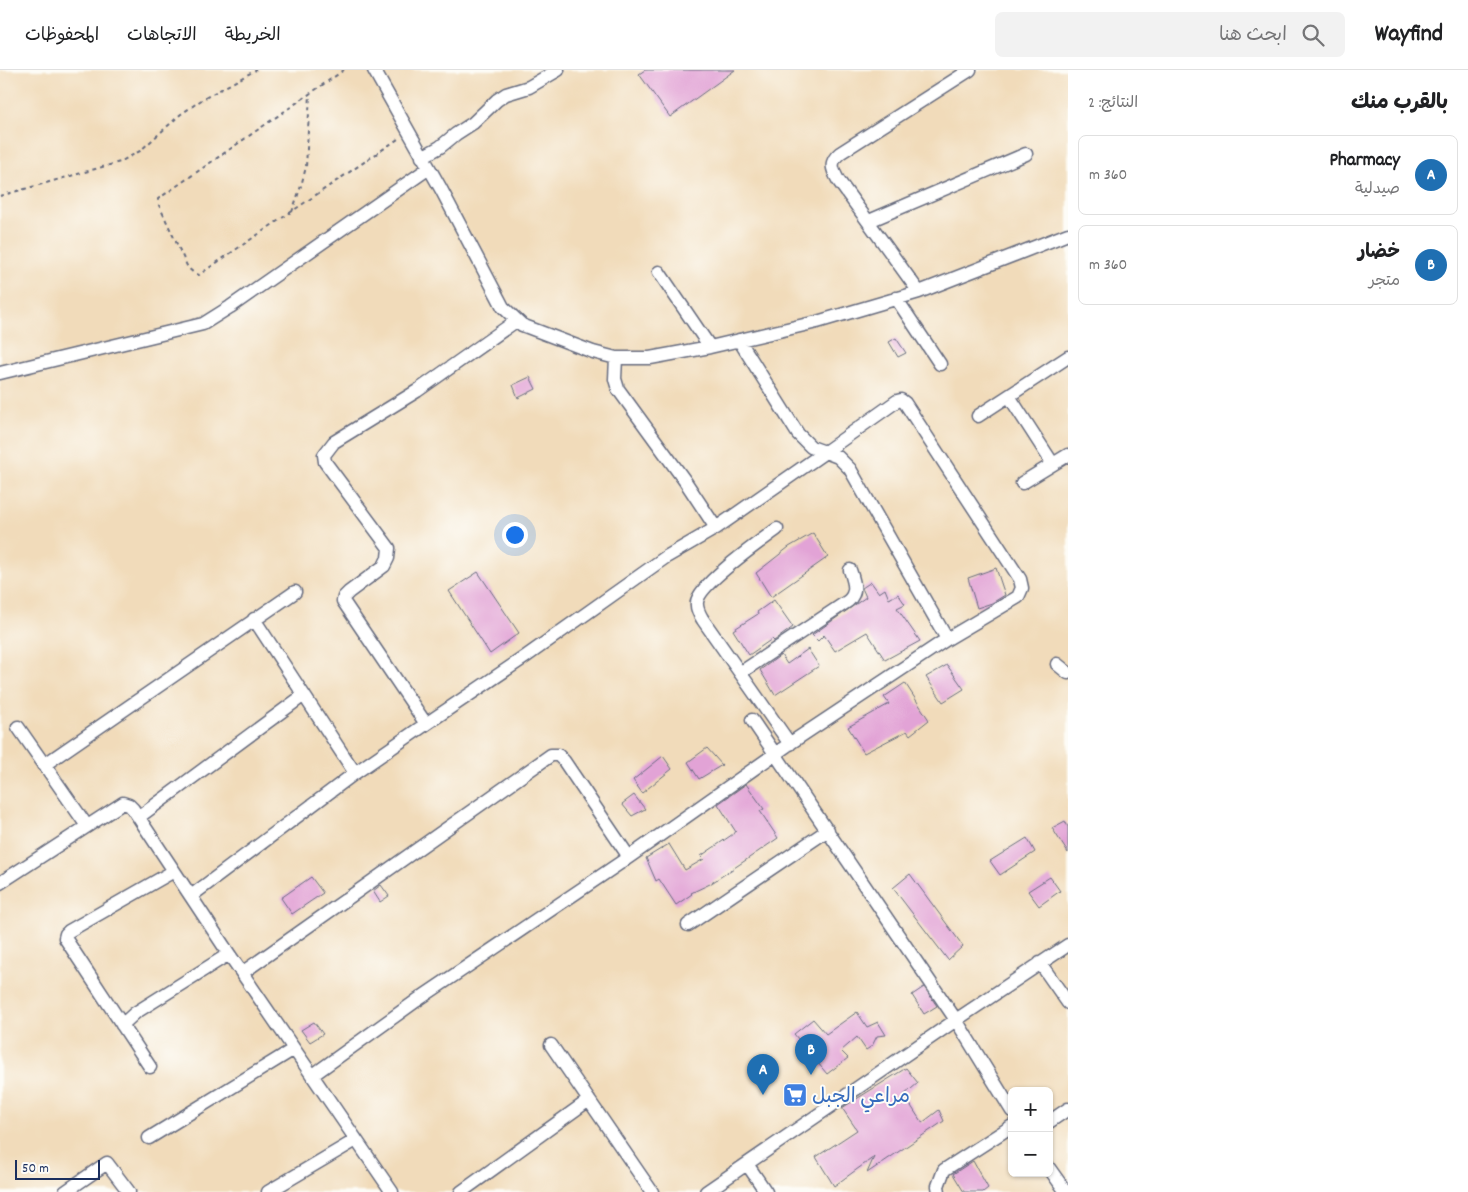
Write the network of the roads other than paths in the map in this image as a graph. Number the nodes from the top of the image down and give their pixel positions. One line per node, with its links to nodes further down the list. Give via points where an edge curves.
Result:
1 (374, 70): 5 (street)
2 (558, 70): 5 (street, via 529,87 506,94 473,123)
3 (970, 70): 7 (street, via 834,158 833,170 838,180)
4 (1026, 154): 7 (street)
5 (422, 156): 6 (street)
6 (429, 168): 12 (street, via 503,307); 18 (street, via 203,324)
7 (869, 221): 10 (street)
8 (1068, 234): 10 (street)
9 (659, 272): 14 (street)
10 (919, 292): 11 (street)
11 (896, 298): 13 (street, via 817,322); 17 (street)
12 (516, 321): 16 (street); 36 (street, via 417,391 334,442 324,455 389,548 384,566 349,592 343,601)
13 (739, 340): 14 (street); 21 (street, via 798,434 811,447)
14 (710, 347): 16 (street, via 650,358)
15 (1068, 357): 19 (street)
16 (616, 358): 25 (street, via 618,389)
17 (940, 364)
18 (0, 373)
19 (1009, 396): 20 (street); 23 (street)
20 (978, 416)
21 (825, 452): 25 (street); 30 (street, via 838,457 850,470); 30 (street, via 901,400 994,539 1020,579 1022,588 1018,597)
22 (1068, 455): 23 (street)
23 (1053, 464): 24 (street)
24 (1022, 483)
25 (716, 528): 36 (street, via 666,557)
26 (777, 529): 32 (street, via 722,571 700,594 697,602 703,620)
27 (850, 570): 32 (street, via 855,591 848,601)
28 (295, 592): 29 (street)
29 (254, 619): 34 (street); 40 (street)
30 (947, 639): 38 (street)
31 (1057, 664): 33 (street)
32 (740, 673): 38 (street)
33 (1068, 673)
34 (304, 696): 41 (street); 42 (street)
35 (752, 720): 39 (street)
36 (426, 724): 41 (street)
37 (18, 727): 40 (street)
38 (790, 744): 39 (street)
39 (776, 753): 44 (street); 45 (street)
40 (44, 764): 43 (street)
41 (355, 774): 49 (street)
42 (139, 818): 43 (street, via 129,805 123,803); 47 (street)
43 (88, 826): 48 (street)
44 (828, 830): 50 (street); 56 (street)
45 (629, 857): 54 (street, via 564,761 558,755 551,755); 61 (street)
46 (0, 867): 48 (street)
47 (174, 871): 49 (street); 57 (street, via 66,934 66,941)
48 (4, 881)
49 (190, 896): 52 (street)
50 (688, 925)
51 (1068, 945): 53 (street)
52 (229, 954): 54 (street); 57 (street, via 135,1013)
53 (1040, 963): 55 (street); 56 (street)
54 (242, 972): 59 (street)
55 (1068, 1004)
56 (956, 1020): 63 (street); 69 (street)
57 (122, 1025): 60 (street)
58 (551, 1045): 62 (street)
59 (294, 1049): 61 (street); 67 (street)
60 (150, 1067)
61 (313, 1075): 68 (street)
62 (589, 1100): 75 (street); 76 (street)
63 (1008, 1104)
64 (1068, 1109): 65 (street)
65 (1053, 1119)
66 (1008, 1129): 79 (street, via 944,1170)
67 (149, 1138)
68 (356, 1140): 73 (street); 74 (street)
69 (747, 1164): 77 (street); 78 (street)
70 (1053, 1174): 80 (street)
71 (65, 1192): 72 (street, via 107,1163)
72 (129, 1192)
73 (268, 1192)
74 (392, 1192)
75 (461, 1192)
76 (652, 1192)
77 (706, 1192)
78 (766, 1192)
79 (939, 1192)
80 (1066, 1192)

